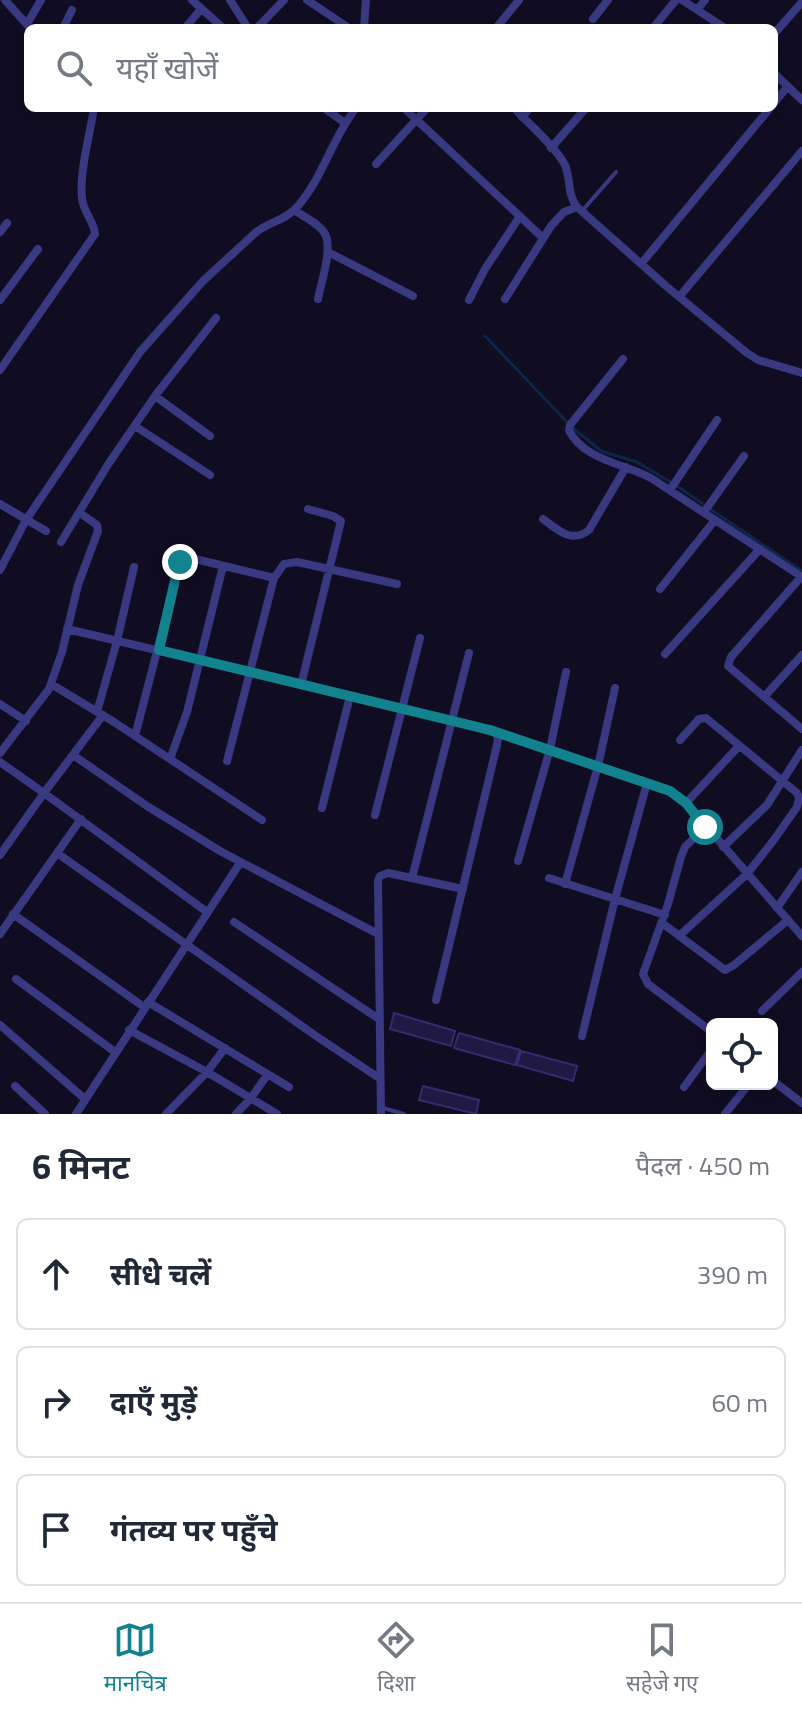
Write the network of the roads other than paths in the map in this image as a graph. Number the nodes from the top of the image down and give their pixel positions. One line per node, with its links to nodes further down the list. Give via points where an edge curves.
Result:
1 (5, 0): 17 (street)
2 (41, 0): 18 (street)
3 (192, 0): 13 (street)
4 (230, 0): 22 (street)
5 (284, 0): 23 (street)
6 (307, 0): 24 (street)
7 (366, 0): 25 (street)
8 (519, 0): 26 (street)
9 (608, 0): 16 (street)
10 (679, 0): 15 (street); 27 (street)
11 (705, 0): 15 (street)
12 (802, 2): 29 (street)
13 (201, 9): 20 (street); 21 (street)
14 (72, 10): 19 (street)
15 (697, 10): 28 (street)
16 (593, 19)
17 (26, 24)
18 (29, 24)
19 (65, 24)
20 (188, 24)
21 (218, 24)
22 (245, 24)
23 (261, 24)
24 (343, 24)
25 (364, 24)
26 (499, 24)
27 (657, 24)
28 (719, 24)
29 (778, 29)
30 (778, 77): 31 (street)
31 (788, 86): 32 (street); 33 (street)
32 (778, 98)
33 (802, 100)
34 (93, 112): 67 (street, via 81,189 95,234)
35 (330, 112): 45 (street)
36 (353, 112): 45 (street)
37 (408, 112): 44 (street)
38 (423, 112): 44 (street)
39 (518, 112): 43 (street)
40 (526, 112): 43 (street)
41 (582, 112): 46 (street)
42 (767, 112): 58 (street)
43 (522, 117): 46 (street)
44 (416, 119): 48 (street); 52 (street)
45 (345, 123): 51 (street)
46 (551, 148): 50 (street, via 565,166 571,197)
47 (802, 151): 60 (street)
48 (376, 164)
49 (616, 172): 50 (lane)
50 (580, 209): 55 (street, via 559,216); 58 (street)
51 (294, 210): 57 (street, via 324,232); 82 (street, via 261,228 158,330)
52 (520, 216): 55 (street); 64 (street)
53 (7, 223): 54 (street)
54 (0, 232)
55 (543, 238): 62 (street)
56 (38, 249): 63 (street)
57 (328, 252): 59 (street); 61 (street)
58 (641, 264): 60 (street)
59 (413, 296)
60 (679, 297): 68 (street, via 758,360)
61 (318, 299)
62 (505, 299)
63 (0, 300)
64 (469, 300)
65 (216, 318): 69 (street)
66 (623, 359): 74 (street, via 569,430 595,456)
67 (0, 370)
68 (802, 373)
69 (155, 396): 71 (street); 72 (street)
70 (717, 420): 76 (street)
71 (135, 426): 75 (street); 80 (street)
72 (210, 436)
73 (744, 456): 79 (street)
74 (626, 467): 76 (street); 81 (street, via 584,535 572,538)
75 (210, 475)
76 (670, 490): 79 (street)
77 (0, 504): 82 (street)
78 (308, 509): 89 (street, via 341,521)
79 (704, 512): 83 (street)
80 (80, 513): 85 (street); 95 (street, via 98,531)
81 (543, 519)
82 (26, 520): 84 (street); 90 (street)
83 (715, 520): 86 (street); 94 (street)
84 (46, 531)
85 (61, 542)
86 (760, 549): 91 (street); 100 (street)
87 (223, 566): 92 (street); 98 (street, via 191,558 180,562); 102 (street)
88 (134, 567): 97 (street)
89 (330, 568): 92 (street, via 289,562); 93 (street); 106 (street)
90 (0, 570)
91 (802, 577): 109 (street, via 729,663 730,670)
92 (274, 578): 103 (street)
93 (397, 584)
94 (660, 589)
95 (67, 629): 97 (street); 105 (street)
96 (420, 638): 111 (street)
97 (117, 641): 98 (street); 112 (street)
98 (159, 650): 102 (street); 117 (street)
99 (469, 653): 113 (street)
100 (665, 654)
101 (802, 655): 109 (street)
102 (200, 660): 103 (street); 124 (street)
103 (249, 672): 106 (street); 125 (street)
104 (566, 672): 120 (street)
105 (51, 684): 112 (street); 114 (street)
106 (301, 685): 108 (street)
107 (615, 688): 127 (street)
108 (350, 696): 111 (street); 132 (street)
109 (764, 697): 115 (street)
110 (0, 704): 114 (street)
111 (401, 709): 113 (street); 133 (street)
112 (100, 714): 117 (street); 123 (street)
113 (452, 720): 116 (street); 144 (street)
114 (26, 721): 122 (street)
115 (802, 729)
116 (495, 733): 120 (street); 147 (street, via 497,745)
117 (135, 736): 124 (street)
118 (680, 740): 119 (street, via 706,718)
119 (739, 746): 128 (street); 131 (street)
120 (550, 749): 127 (street); 140 (street)
121 (802, 750): 128 (street)
122 (0, 753)
123 (73, 755): 130 (street); 141 (street)
124 (170, 759): 135 (street)
125 (227, 761)
126 (0, 762): 130 (street)
127 (598, 766): 129 (street); 146 (street)
128 (782, 781): 137 (street, via 757,816); 143 (street, via 797,793 799,802)
129 (647, 783): 131 (street); 148 (street)
130 (44, 793): 134 (street); 139 (street)
131 (686, 803): 136 (street)
132 (322, 808)
133 (375, 815)
134 (81, 819): 138 (street); 150 (street)
135 (262, 820)
136 (705, 827): 137 (street); 152 (street, via 685,847)
137 (723, 847): 143 (street)
138 (57, 853): 151 (street); 159 (street)
139 (0, 855)
140 (518, 861)
141 (240, 863): 150 (street); 156 (street)
142 (802, 872): 149 (street)
143 (747, 874): 149 (street); 157 (street)
144 (412, 878): 147 (street); 156 (street, via 380,876)
145 (549, 878): 146 (street)
146 (565, 884): 148 (street)
147 (463, 889): 162 (street)
148 (615, 899): 152 (street); 169 (street)
149 (777, 908): 153 (street)
150 (207, 912): 159 (street)
151 (13, 914): 155 (street); 163 (street)
152 (664, 919): 157 (street); 167 (street, via 643,974 648,984)
153 (788, 920): 157 (street, via 728,969); 158 (street)
154 (234, 922): 165 (street)
155 (0, 934)
156 (378, 934): 165 (street)
157 (679, 936)
158 (802, 936)
159 (186, 944): 163 (street); 175 (street)
160 (802, 972): 164 (street)
161 (16, 979): 171 (street)
162 (436, 1000)
163 (146, 1004): 168 (street); 170 (street)
164 (762, 1011)
165 (379, 1019): 175 (street)
166 (0, 1025): 182 (street)
167 (706, 1028)
168 (129, 1030): 171 (street); 173 (street)
169 (582, 1036)
170 (225, 1048): 173 (street); 174 (street)
171 (115, 1052): 182 (street)
172 (706, 1057): 179 (street)
173 (207, 1072): 181 (street); 187 (street)
174 (268, 1074): 178 (street); 181 (street)
175 (379, 1078): 184 (street)
176 (778, 1085): 183 (street)
177 (15, 1086): 185 (street)
178 (289, 1087)
179 (684, 1087)
180 (744, 1090): 191 (street)
181 (251, 1098): 188 (street); 189 (street)
182 (85, 1099): 186 (street)
183 (802, 1103)
184 (380, 1110): 190 (lane)
185 (45, 1114)
186 (76, 1114)
187 (166, 1114)
188 (236, 1114)
189 (277, 1114)
190 (404, 1114)
191 (725, 1114)

